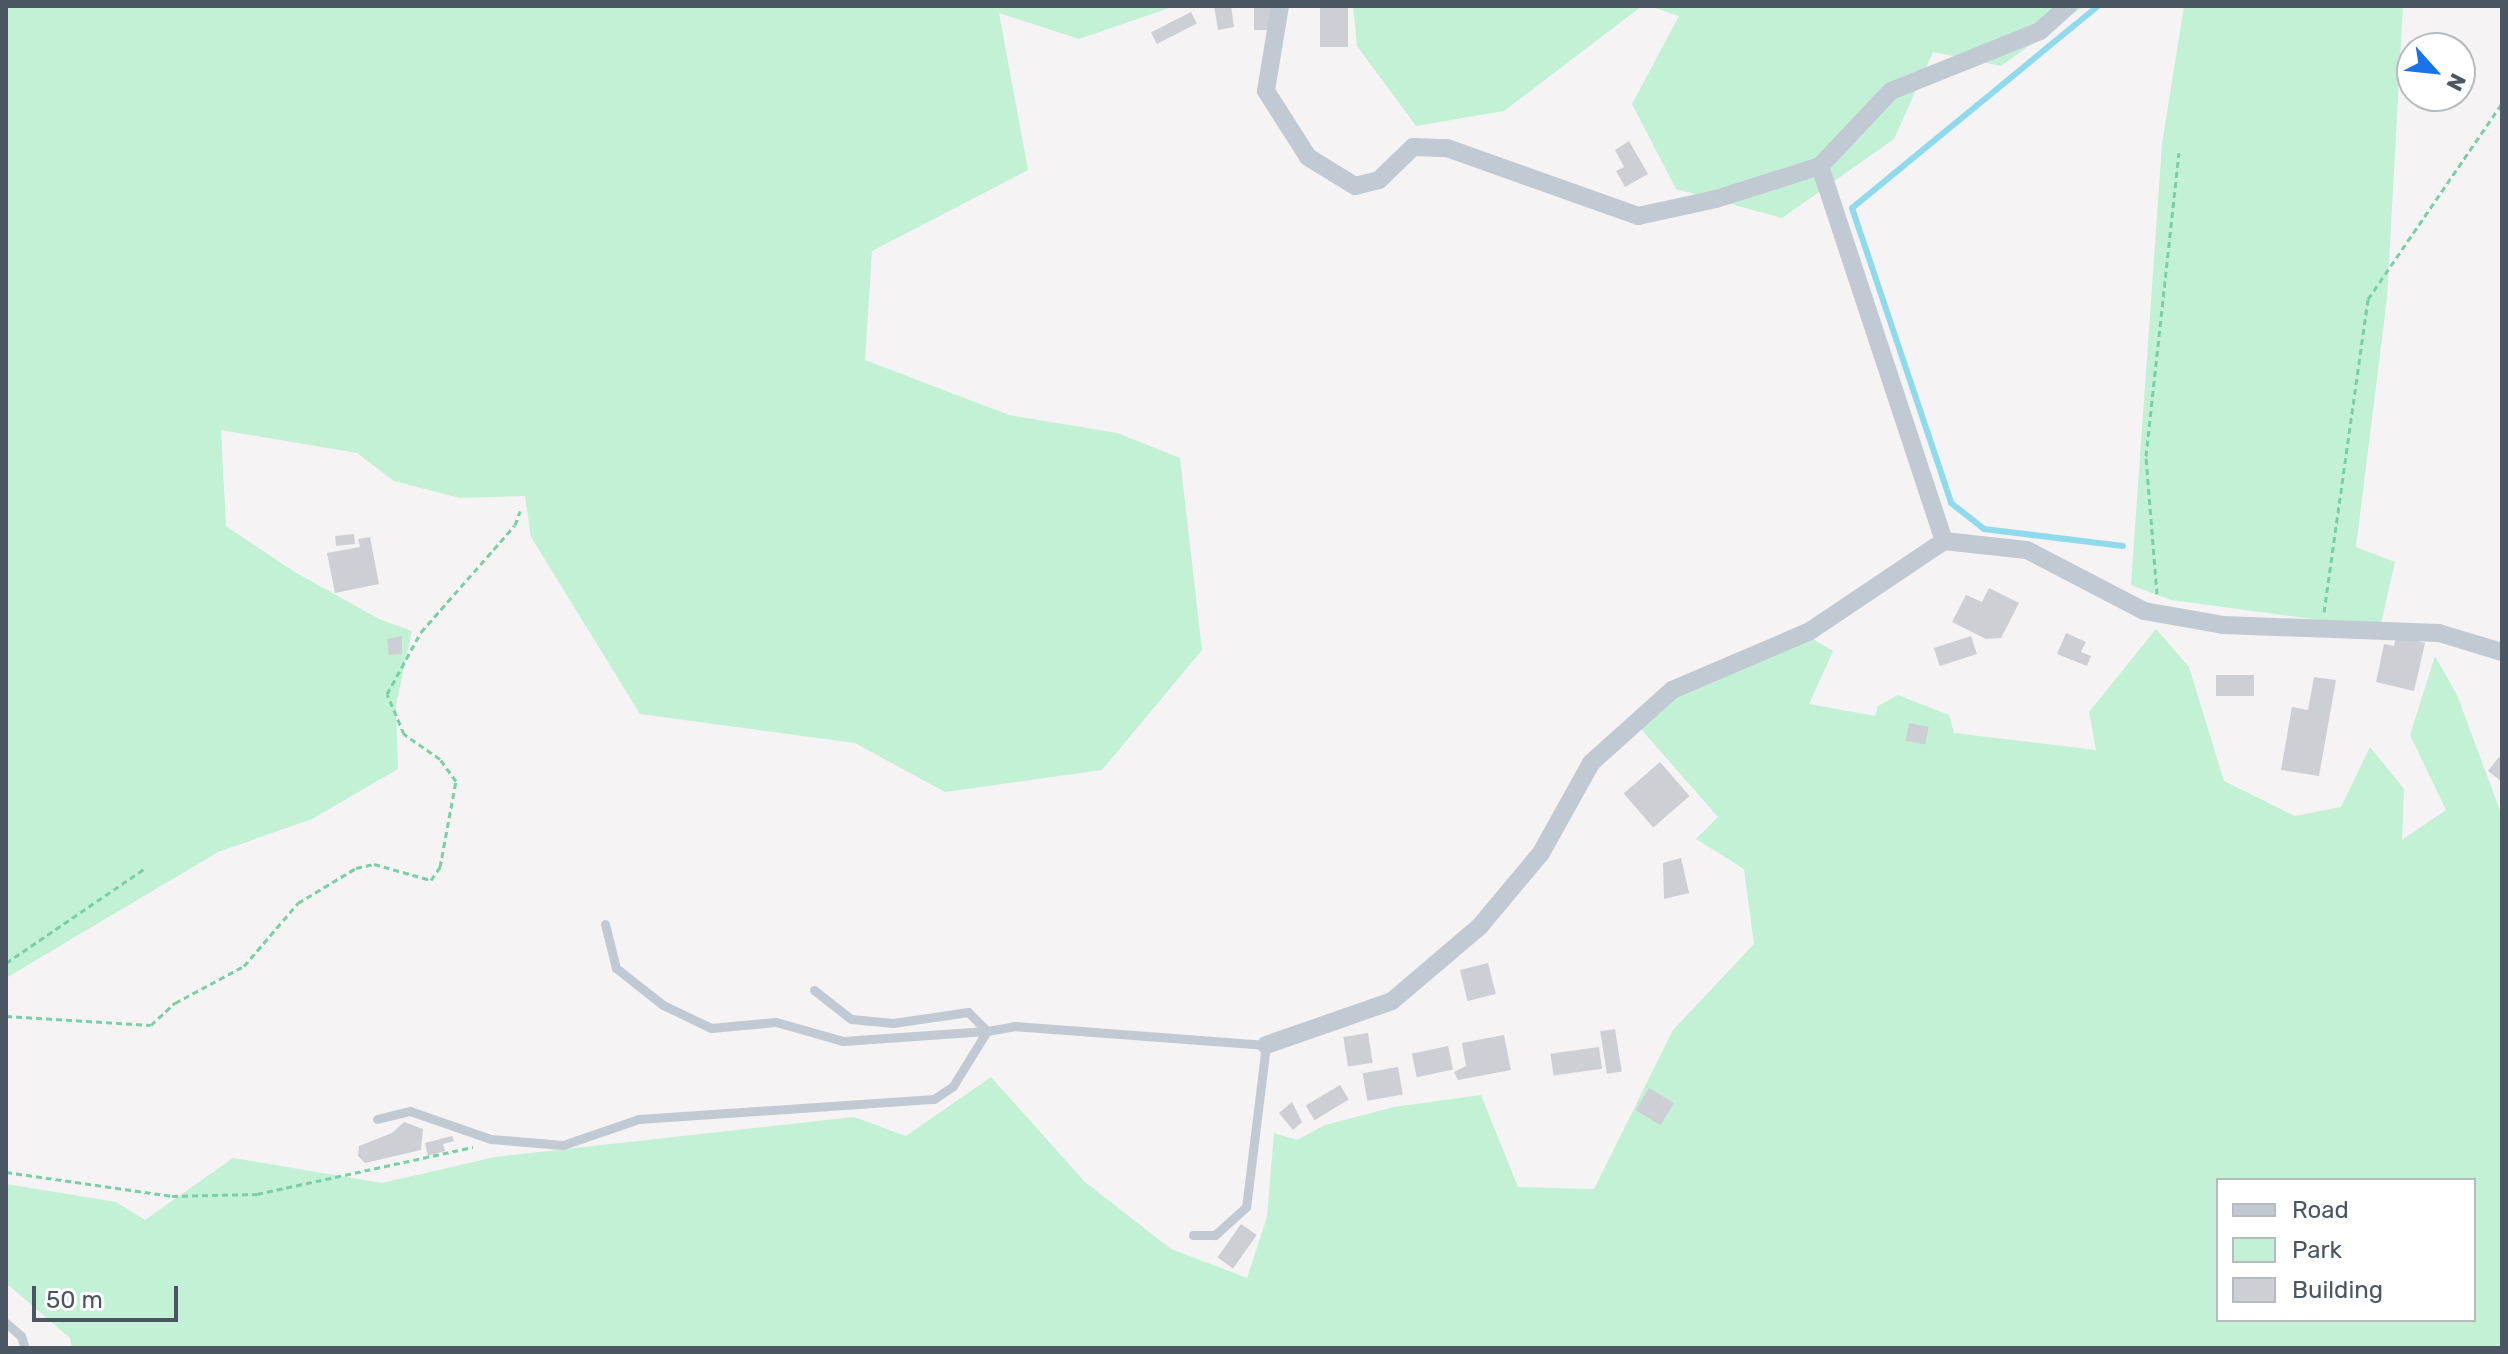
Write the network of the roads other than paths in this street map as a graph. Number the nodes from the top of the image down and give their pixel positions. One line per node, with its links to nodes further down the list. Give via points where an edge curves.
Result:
1 (1280, 6): 3 (street, via 1266,91 1308,157 1355,186 1379,180 1413,147 1447,148 1638,216 1716,199)
2 (2068, 6): 3 (street, via 2040,31 1891,91)
3 (1820, 166): 4 (street)
4 (1944, 541): 5 (street, via 2027,550 2159,614 2223,625 2439,633); 9 (street, via 1810,631 1672,690 1591,763 1541,853 1480,926 1392,1001)
5 (2502, 652)
6 (605, 924): 8 (lane, via 616,968 663,1005 711,1028 776,1022 855,1041)
7 (814, 990): 8 (lane, via 851,1019 893,1023 968,1012)
8 (987, 1031): 9 (lane, via 1014,1026); 10 (lane, via 953,1086 934,1099 639,1119 563,1145 491,1139 410,1111)
9 (1266, 1045): 11 (lane, via 1246,1207 1215,1235)
10 (377, 1119)
11 (1193, 1235)
12 (6, 1323): 13 (lane, via 21,1336)
13 (25, 1348)

